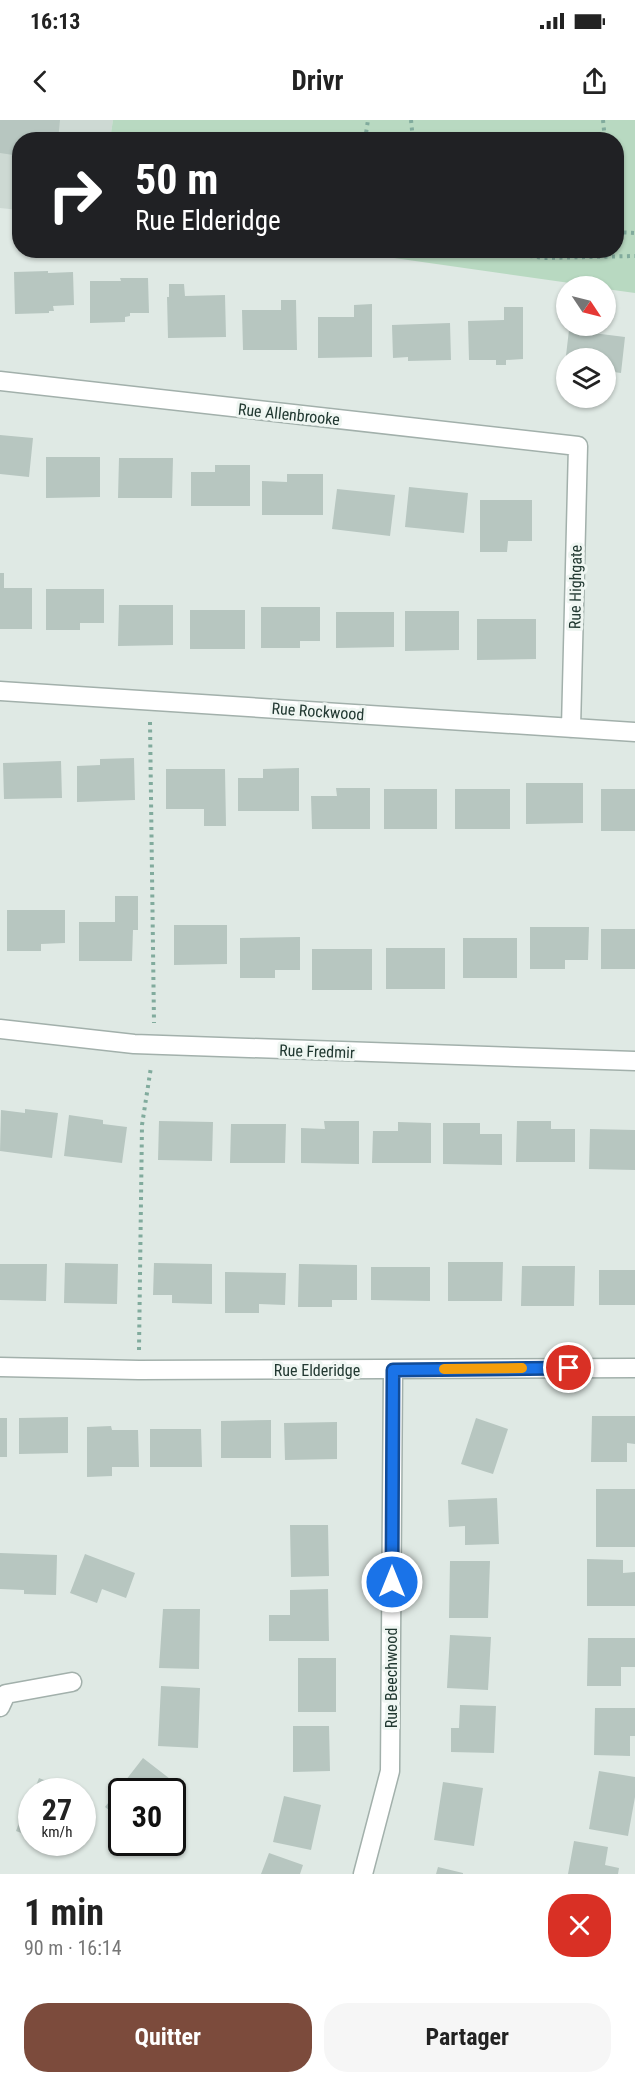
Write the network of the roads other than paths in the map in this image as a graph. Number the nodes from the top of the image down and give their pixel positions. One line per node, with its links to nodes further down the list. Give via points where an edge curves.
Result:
1 (0, 381): 2 (street, Rue Allenbrooke)
2 (578, 446): 4 (street, Rue Highgate)
3 (0, 691): 4 (street, Rue Rockwood)
4 (571, 728): 5 (street, Rue Rockwood)
5 (635, 732)
6 (0, 1029): 7 (street, Rue Fredmir, via 154,1044)
7 (635, 1061)
8 (0, 1367): 10 (street, Rue Elderidge)
9 (635, 1368): 10 (street, Rue Elderidge)
10 (393, 1370): 13 (street, Rue Beechwood, via 390,1771)
11 (72, 1682): 12 (street, via 6,1694)
12 (0, 1707)
13 (363, 1874)

